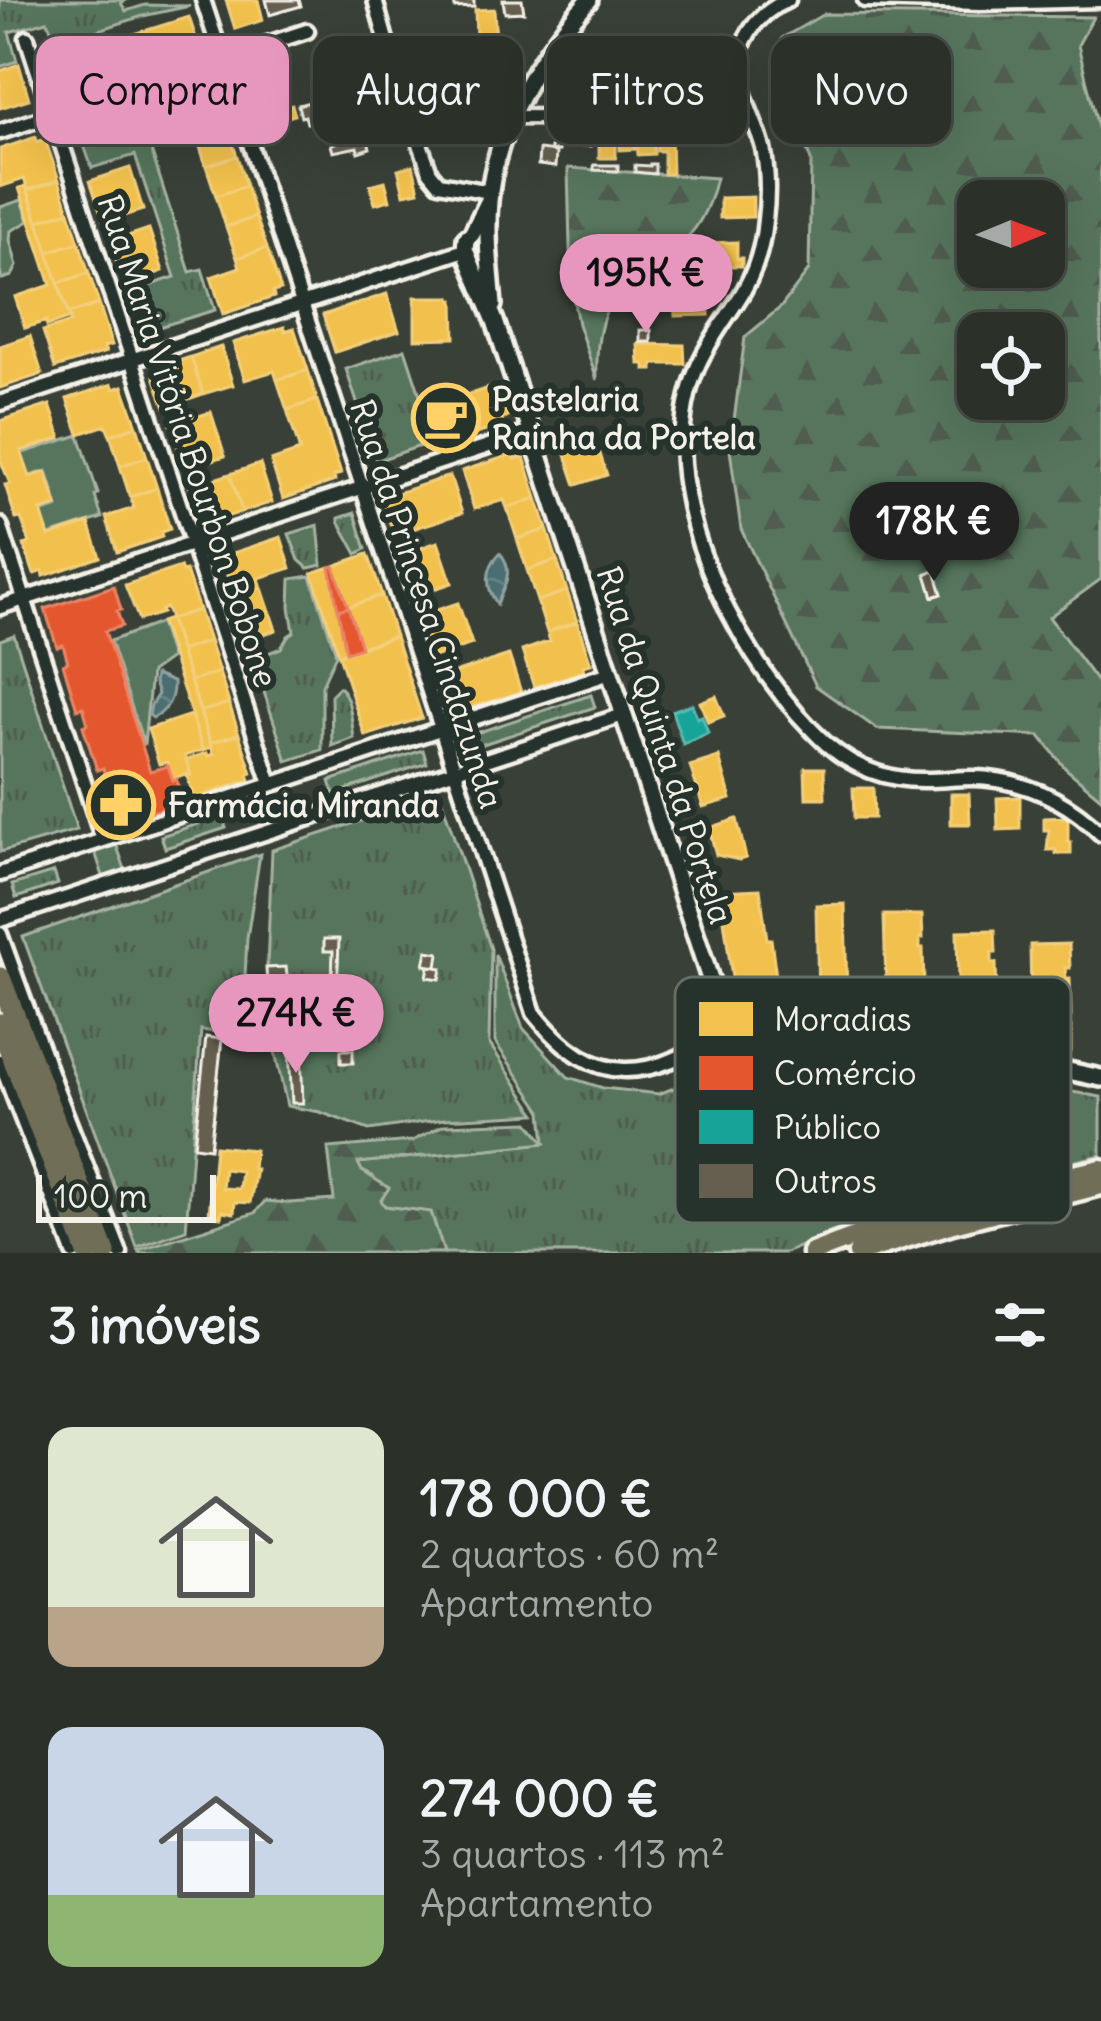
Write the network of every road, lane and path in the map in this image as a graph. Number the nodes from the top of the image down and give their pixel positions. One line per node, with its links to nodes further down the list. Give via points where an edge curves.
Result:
1 (203, 0): 8 (street, Rua da Princesa Cindazunda)
2 (376, 0): 18 (street, via 430,172 440,183)
3 (589, 0): 12 (street)
4 (788, 0): 34 (street, via 755,22 740,60 766,172 760,250 698,365 685,411 686,489 715,581 751,650 831,749 904,780 973,778 1041,791)
5 (865, 0): 6 (street)
6 (1101, 0)
7 (307, 31): 9 (street)
8 (214, 36)
9 (289, 37)
10 (28, 38): 11 (street, Rua Maria Vitória Bourbon Bobone)
11 (36, 64)
12 (523, 90)
13 (36, 120): 14 (street)
14 (0, 132)
15 (62, 144): 21 (street, Rua Maria Vitória Bourbon Bobone)
16 (249, 144): 20 (street, Rua da Princesa Cindazunda)
17 (504, 144): 18 (street)
18 (489, 196): 19 (street)
19 (476, 246): 20 (street); 23 (street, Rua da Quinta da Portela)
20 (301, 304): 21 (street); 24 (street, Rua da Princesa Cindazunda)
21 (133, 360): 22 (street); 26 (street, Rua Maria Vitória Bourbon Bobone)
22 (0, 404)
23 (531, 432): 24 (street); 29 (street, Rua da Quinta da Portela)
24 (361, 488): 26 (street); 31 (street, Rua da Princesa Cindazunda)
25 (0, 525): 27 (street)
26 (193, 544): 27 (street); 33 (street, Rua Maria Vitória Bourbon Bobone)
27 (24, 599): 28 (street); 35 (street)
28 (0, 608)
29 (610, 673): 30 (street, Rua da Quinta da Portela); 31 (street)
30 (623, 715): 32 (street); 39 (street, Rua da Quinta da Portela)
31 (440, 729): 32 (street, Rua da Princesa Cindazunda); 33 (street)
32 (454, 771): 37 (street); 42 (street, Rua da Princesa Cindazunda, via 534,1012 585,1061 620,1070)
33 (272, 784): 35 (street)
34 (1101, 834)
35 (103, 840): 36 (street)
36 (0, 874)
37 (0, 920)
38 (0, 934): 55 (street)
39 (709, 977)
40 (0, 978): 54 (highway)
41 (0, 1024): 53 (highway)
42 (675, 1059)
43 (0, 1060): 52 (street)
44 (1071, 1072): 45 (street)
45 (1101, 1078)
46 (1101, 1169): 47 (main road)
47 (1071, 1176)
48 (1101, 1185): 49 (main road)
49 (1071, 1192)
50 (893, 1223): 56 (main road)
51 (950, 1223): 57 (main road)
52 (74, 1253)
53 (88, 1253)
54 (105, 1253)
55 (120, 1253)
56 (812, 1253)
57 (857, 1253)

